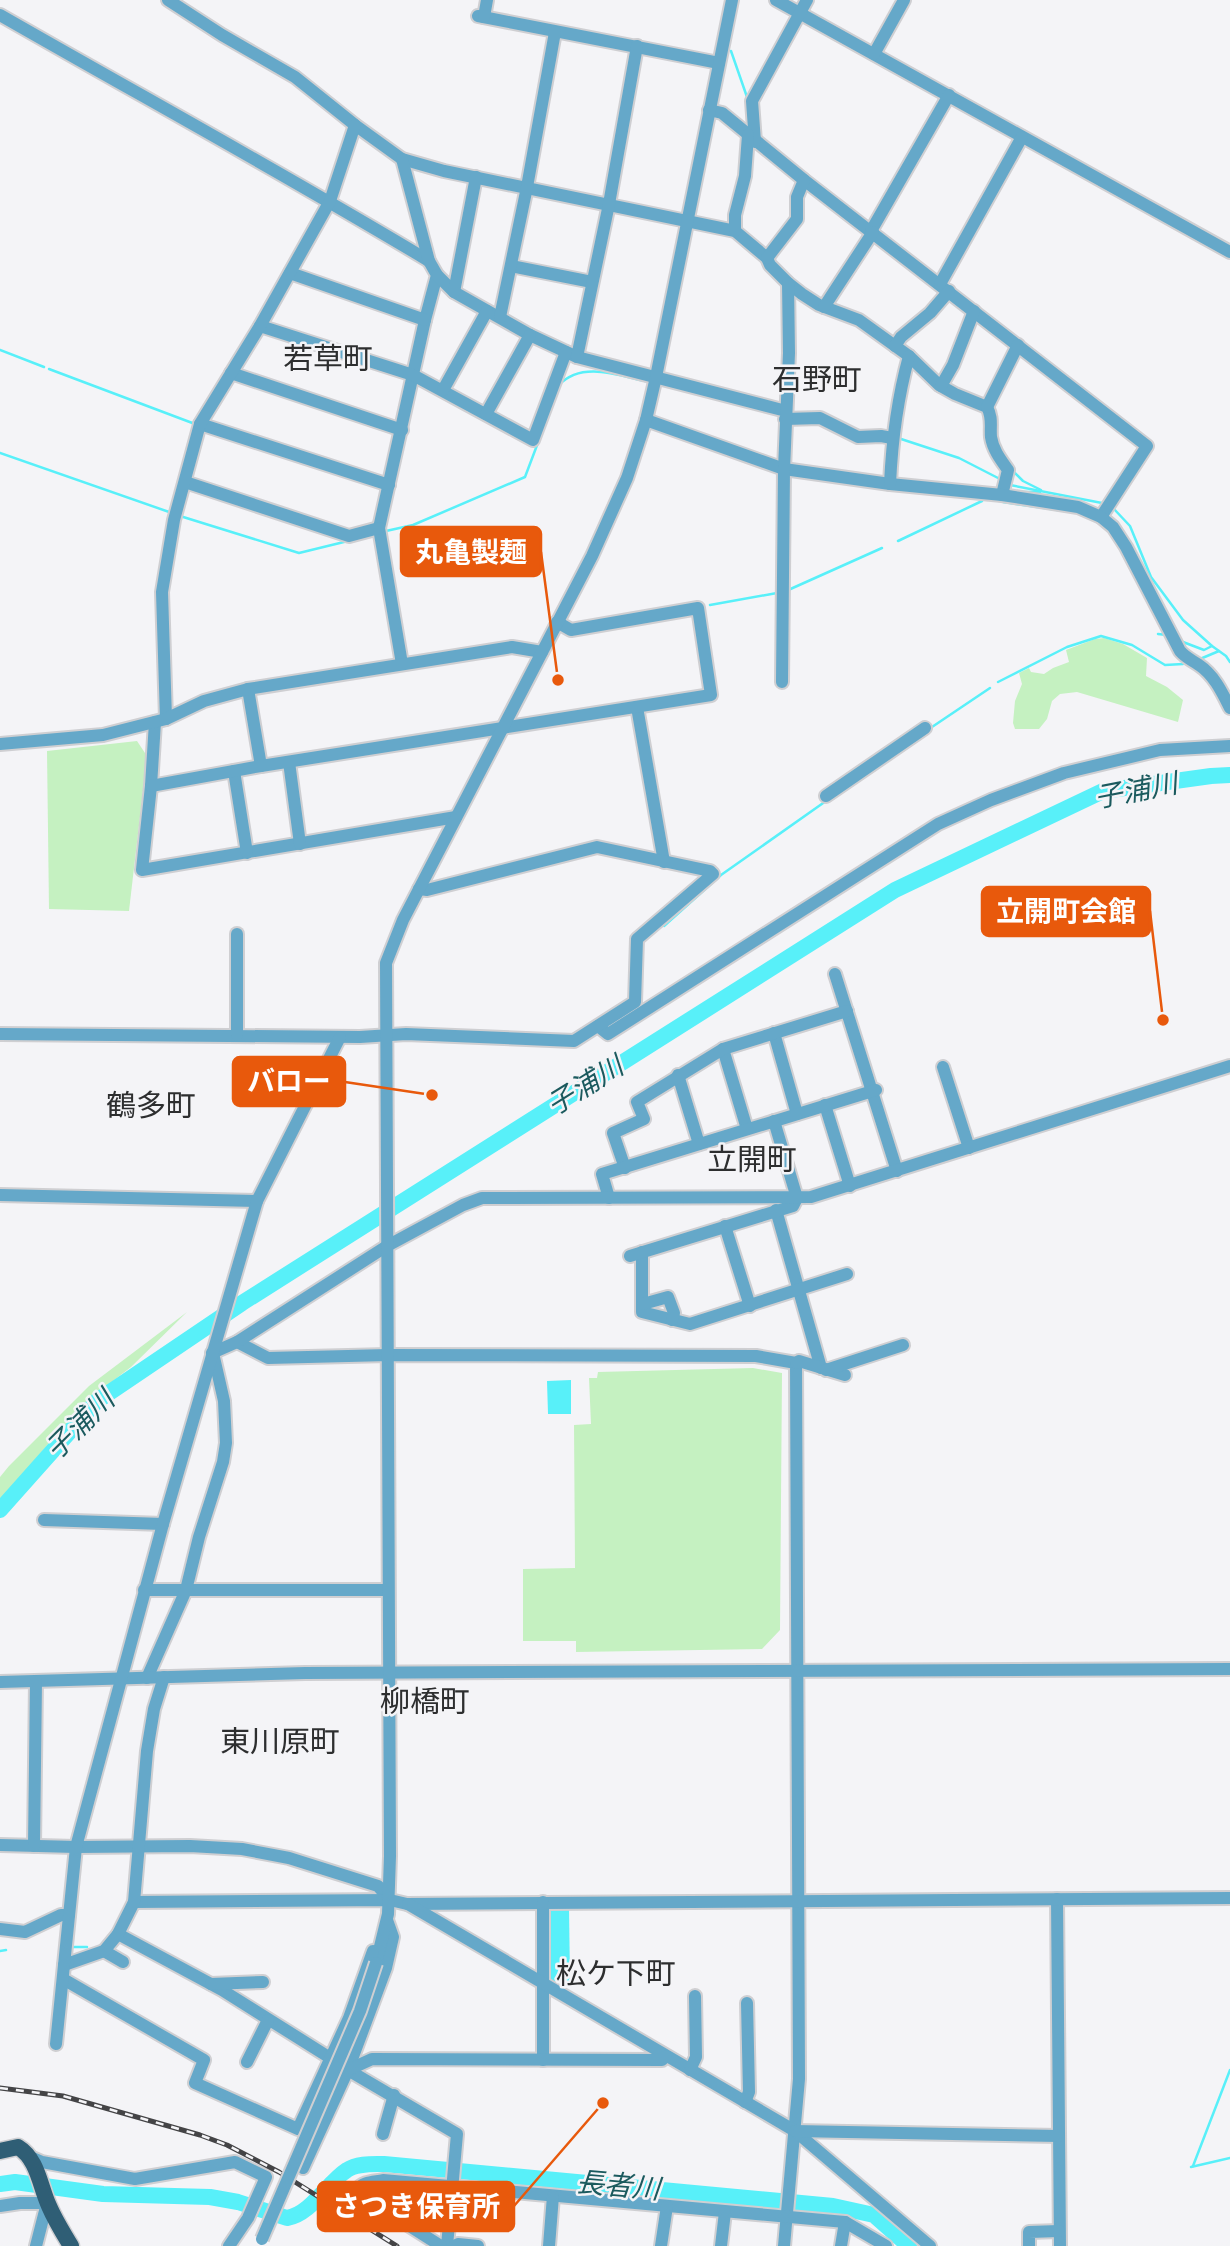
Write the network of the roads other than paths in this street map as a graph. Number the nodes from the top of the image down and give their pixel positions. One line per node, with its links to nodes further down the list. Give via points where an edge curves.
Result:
1 (487, 0): 9 (street, via 481,17)
2 (732, 0): 12 (street)
3 (776, 0): 7 (street)
4 (807, 0): 7 (street)
5 (904, 0): 11 (street)
6 (175, 2): 15 (street, via 295,77)
7 (800, 13): 11 (street); 17 (street, via 752,100)
8 (0, 15): 22 (street)
9 (555, 32): 10 (street); 21 (street)
10 (637, 46): 12 (street); 23 (street)
11 (874, 54): 13 (street)
12 (719, 63): 14 (street)
13 (949, 95): 16 (street); 26 (street)
14 (709, 110): 17 (street, via 722,113); 24 (street)
15 (355, 125): 18 (street); 22 (street)
16 (1023, 136): 27 (street); 35 (street)
17 (752, 139): 20 (street); 25 (street)
18 (401, 159): 19 (street); 29 (street)
19 (476, 177): 21 (street); 36 (street)
20 (804, 180): 26 (street); 28 (street, via 797,197 797,219)
21 (527, 187): 23 (street); 30 (street)
22 (330, 201): 29 (street); 31 (street)
23 (609, 204): 24 (street); 33 (street)
24 (686, 221): 25 (street); 50 (street)
25 (735, 231): 28 (street)
26 (872, 231): 35 (street); 37 (street)
27 (1230, 252)
28 (767, 258): 34 (street)
29 (429, 261): 32 (street)
30 (511, 266): 33 (street); 40 (street)
31 (290, 273): 41 (street); 42 (street)
32 (437, 275): 36 (street); 41 (street)
33 (592, 282): 46 (street)
34 (788, 283): 37 (street); 55 (street)
35 (945, 288): 39 (street); 45 (street, via 930,313)
36 (454, 292): 38 (street)
37 (824, 307): 45 (street, via 859,320)
38 (487, 311): 40 (street); 52 (street)
39 (974, 311): 44 (street); 51 (street)
40 (500, 317): 43 (street)
41 (425, 320): 49 (street)
42 (260, 326): 48 (street); 49 (street)
43 (530, 335): 46 (street); 54 (street)
44 (1018, 345): 53 (street); 65 (street, via 1147,446)
45 (895, 346): 47 (street)
46 (571, 355): 50 (street); 54 (street, via 533,440)
47 (909, 356): 51 (street); 59 (street)
48 (231, 373): 57 (street); 58 (street)
49 (413, 375): 52 (street); 58 (street)
50 (656, 377): 55 (street); 56 (street)
51 (941, 386): 53 (street)
52 (443, 390): 54 (street)
53 (987, 407): 64 (street, via 992,416 991,438 1008,470)
54 (486, 414)
55 (785, 415): 59 (street, via 820,418 858,437); 60 (street)
56 (646, 420): 60 (street); 67 (street, via 627,478)
57 (200, 424): 61 (street); 63 (street)
58 (402, 430): 63 (street)
59 (892, 438): 62 (street)
60 (784, 469): 62 (street); 70 (street)
61 (185, 482): 66 (street, via 349,536); 74 (street, via 162,592)
62 (890, 484): 64 (street)
63 (388, 485): 66 (street)
64 (1002, 495): 65 (street, via 1078,507)
65 (1101, 517): 73 (street, via 1126,547 1180,651 1218,684)
66 (379, 528): 69 (street)
67 (557, 622): 68 (street); 72 (street, via 571,630 698,608 711,695)
68 (542, 652): 69 (street, via 512,647); 75 (street)
69 (402, 664): 71 (street)
70 (782, 682)
71 (248, 689): 74 (street); 80 (street)
72 (637, 707): 75 (street); 87 (street)
73 (1230, 708)
74 (161, 720): 77 (street, via 103,735); 82 (street)
75 (503, 727): 79 (street); 84 (street)
76 (925, 728): 83 (street)
77 (0, 744)
78 (1230, 746): 92 (street, via 1160,750 1064,774 991,800 938,824 608,1034)
79 (289, 762): 80 (street); 85 (street)
80 (261, 766): 81 (street)
81 (234, 771): 82 (street); 86 (street)
82 (151, 786): 86 (street, via 142,870)
83 (826, 796)
84 (456, 817): 85 (street); 88 (street)
85 (300, 844): 86 (street)
86 (247, 853)
87 (664, 862): 88 (street, via 597,847); 92 (street, via 713,874 637,940 635,1002)
88 (419, 889): 96 (street, via 386,963)
89 (237, 934): 95 (street)
90 (835, 974): 91 (street)
91 (847, 1011): 93 (street); 102 (street)
92 (598, 1026): 96 (street, via 574,1041)
93 (774, 1032): 98 (street); 104 (street)
94 (0, 1034): 95 (street)
95 (237, 1035): 97 (street)
96 (387, 1036): 97 (street); 118 (street)
97 (340, 1037): 115 (street)
98 (723, 1049): 101 (street); 106 (street)
99 (1230, 1066): 108 (street)
100 (943, 1068): 108 (street)
101 (678, 1075): 107 (street); 109 (street, via 637,1102 644,1119 613,1133)
102 (874, 1090): 103 (street); 110 (street)
103 (825, 1105): 104 (street); 111 (street)
104 (797, 1114): 105 (street)
105 (774, 1121): 106 (street); 114 (street)
106 (747, 1129): 107 (street)
107 (699, 1144): 109 (street)
108 (969, 1148): 110 (street)
109 (625, 1168): 113 (street, via 602,1174)
110 (897, 1171): 111 (street)
111 (850, 1186): 114 (street)
112 (0, 1195): 115 (street)
113 (609, 1198): 114 (street); 118 (street, via 482,1198)
114 (797, 1198): 116 (street, via 793,1206)
115 (257, 1201): 126 (street)
116 (776, 1210): 117 (street); 120 (street)
117 (725, 1226): 121 (street, via 636,1254); 122 (street)
118 (387, 1241): 124 (street); 127 (street)
119 (847, 1274): 120 (street)
120 (799, 1290): 122 (street); 129 (street)
121 (643, 1304): 123 (street, via 642,1312); 123 (street, via 668,1297)
122 (750, 1306): 123 (street, via 690,1324)
123 (672, 1320)
124 (237, 1342): 126 (street); 127 (street, via 268,1358)
125 (902, 1345): 129 (street)
126 (212, 1353): 132 (street); 134 (street, via 224,1401 226,1443)
127 (388, 1355): 128 (street, via 756,1356); 135 (street)
128 (796, 1363): 129 (street); 137 (street)
129 (824, 1369): 130 (street)
130 (845, 1375)
131 (44, 1521): 132 (street)
132 (163, 1524): 133 (street)
133 (144, 1590): 134 (street); 141 (street)
134 (186, 1590): 135 (street); 140 (street)
135 (387, 1590): 138 (street)
136 (1230, 1669): 137 (street)
137 (797, 1670): 138 (street); 151 (street)
138 (389, 1673): 139 (street); 150 (street)
139 (164, 1677): 140 (street); 146 (street, via 147,1751)
140 (147, 1678): 141 (street)
141 (120, 1679): 142 (street); 147 (street)
142 (36, 1681): 143 (street); 145 (street)
143 (0, 1682)
144 (0, 1846): 145 (street)
145 (34, 1846): 147 (street)
146 (138, 1846): 147 (street); 150 (street, via 216,1847 289,1858 378,1886); 152 (street)
147 (76, 1847): 155 (street)
148 (1230, 1898): 149 (street)
149 (1057, 1899): 151 (street); 181 (street)
150 (390, 1900): 152 (street); 154 (street); 156 (street)
151 (799, 1900): 153 (street); 179 (street)
152 (134, 1902): 158 (street)
153 (543, 1902): 154 (street); 165 (street)
154 (407, 1904): 165 (street)
155 (69, 1915): 157 (street, via 25,1932); 161 (street)
156 (387, 1919): 171 (street); 174 (street, via 393,1937 386,1968); 195 (street, bridge, via 360,2011)
157 (0, 1929)
158 (118, 1934): 159 (street); 164 (street)
159 (104, 1951): 160 (street); 161 (street)
160 (123, 1962)
161 (64, 1965): 162 (street)
162 (63, 1979): 169 (street); 178 (street, via 204,2060 195,2083)
163 (263, 1982): 164 (street)
164 (211, 1984): 168 (street)
165 (543, 1984): 170 (street); 172 (street)
166 (695, 1996): 175 (street, via 696,2057)
167 (747, 2004): 177 (street)
168 (268, 2020): 171 (street); 173 (street)
169 (56, 2044)
170 (666, 2056): 172 (street, via 662,2060); 175 (street)
171 (330, 2059): 174 (street); 178 (street)
172 (543, 2060): 174 (street, via 372,2059)
173 (247, 2062)
174 (348, 2070): 176 (street); 182 (street)
175 (690, 2070): 177 (street)
176 (394, 2095): 180 (street); 186 (street, via 457,2134)
177 (746, 2102): 179 (street)
178 (298, 2129): 182 (street)
179 (795, 2130): 181 (street); 192 (street); 209 (street)
180 (383, 2134)
181 (1059, 2136): 194 (street)
182 (317, 2138): 185 (street)
183 (0, 2151): 184 (main road, via 18,2147)
184 (28, 2156): 188 (main road); 198 (street, via 135,2179 235,2162 267,2177)
185 (303, 2168)
186 (453, 2183): 187 (street); 199 (street, via 383,2180 365,2183 357,2190); 200 (street)
187 (553, 2196): 190 (street); 203 (street)
188 (47, 2198): 189 (street); 196 (street); 197 (main road)
189 (0, 2206)
190 (667, 2206): 191 (street); 204 (street)
191 (725, 2212): 192 (street); 205 (street)
192 (786, 2216): 193 (street); 206 (street)
193 (845, 2222): 207 (street); 208 (street)
194 (1059, 2231): 210 (street, via 1029,2232); 211 (street)
195 (260, 2242)
196 (36, 2246)
197 (71, 2246)
198 (229, 2246)
199 (441, 2246)
200 (447, 2246)
201 (454, 2246): 202 (street)
202 (478, 2246)
203 (548, 2246)
204 (661, 2246)
205 (721, 2246)
206 (784, 2246)
207 (841, 2246)
208 (886, 2246)
209 (929, 2246)
210 (1029, 2246)
211 (1060, 2246)

